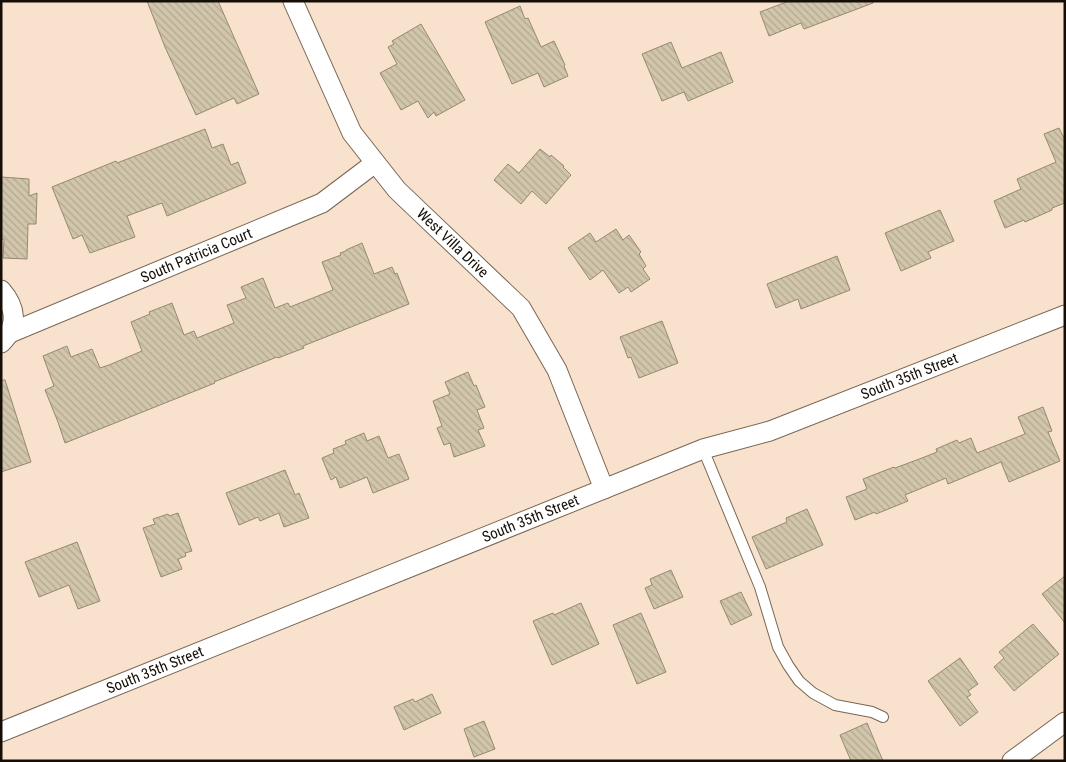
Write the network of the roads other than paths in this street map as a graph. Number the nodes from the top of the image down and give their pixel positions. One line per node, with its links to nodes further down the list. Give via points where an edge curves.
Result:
1 (293, 1): 2 (street, West Villa Drive, via 352,133)
2 (375, 163): 5 (street, South Patricia Court, via 322,203); 7 (street, West Villa Drive, via 397,190 521,308 557,370)
3 (1, 290): 5 (street, South Patricia Court, via 13,310 13,322)
4 (1065, 315): 6 (street, South 35th Street, via 770,431)
5 (6, 338)
6 (704, 449): 7 (street, South 35th Street); 8 (lane, via 760,587 778,647 788,665 812,694 835,705 872,712)
7 (604, 489): 10 (street, South 35th Street)
8 (883, 718)
9 (1065, 722): 11 (street)
10 (1, 732)
11 (1012, 761)

